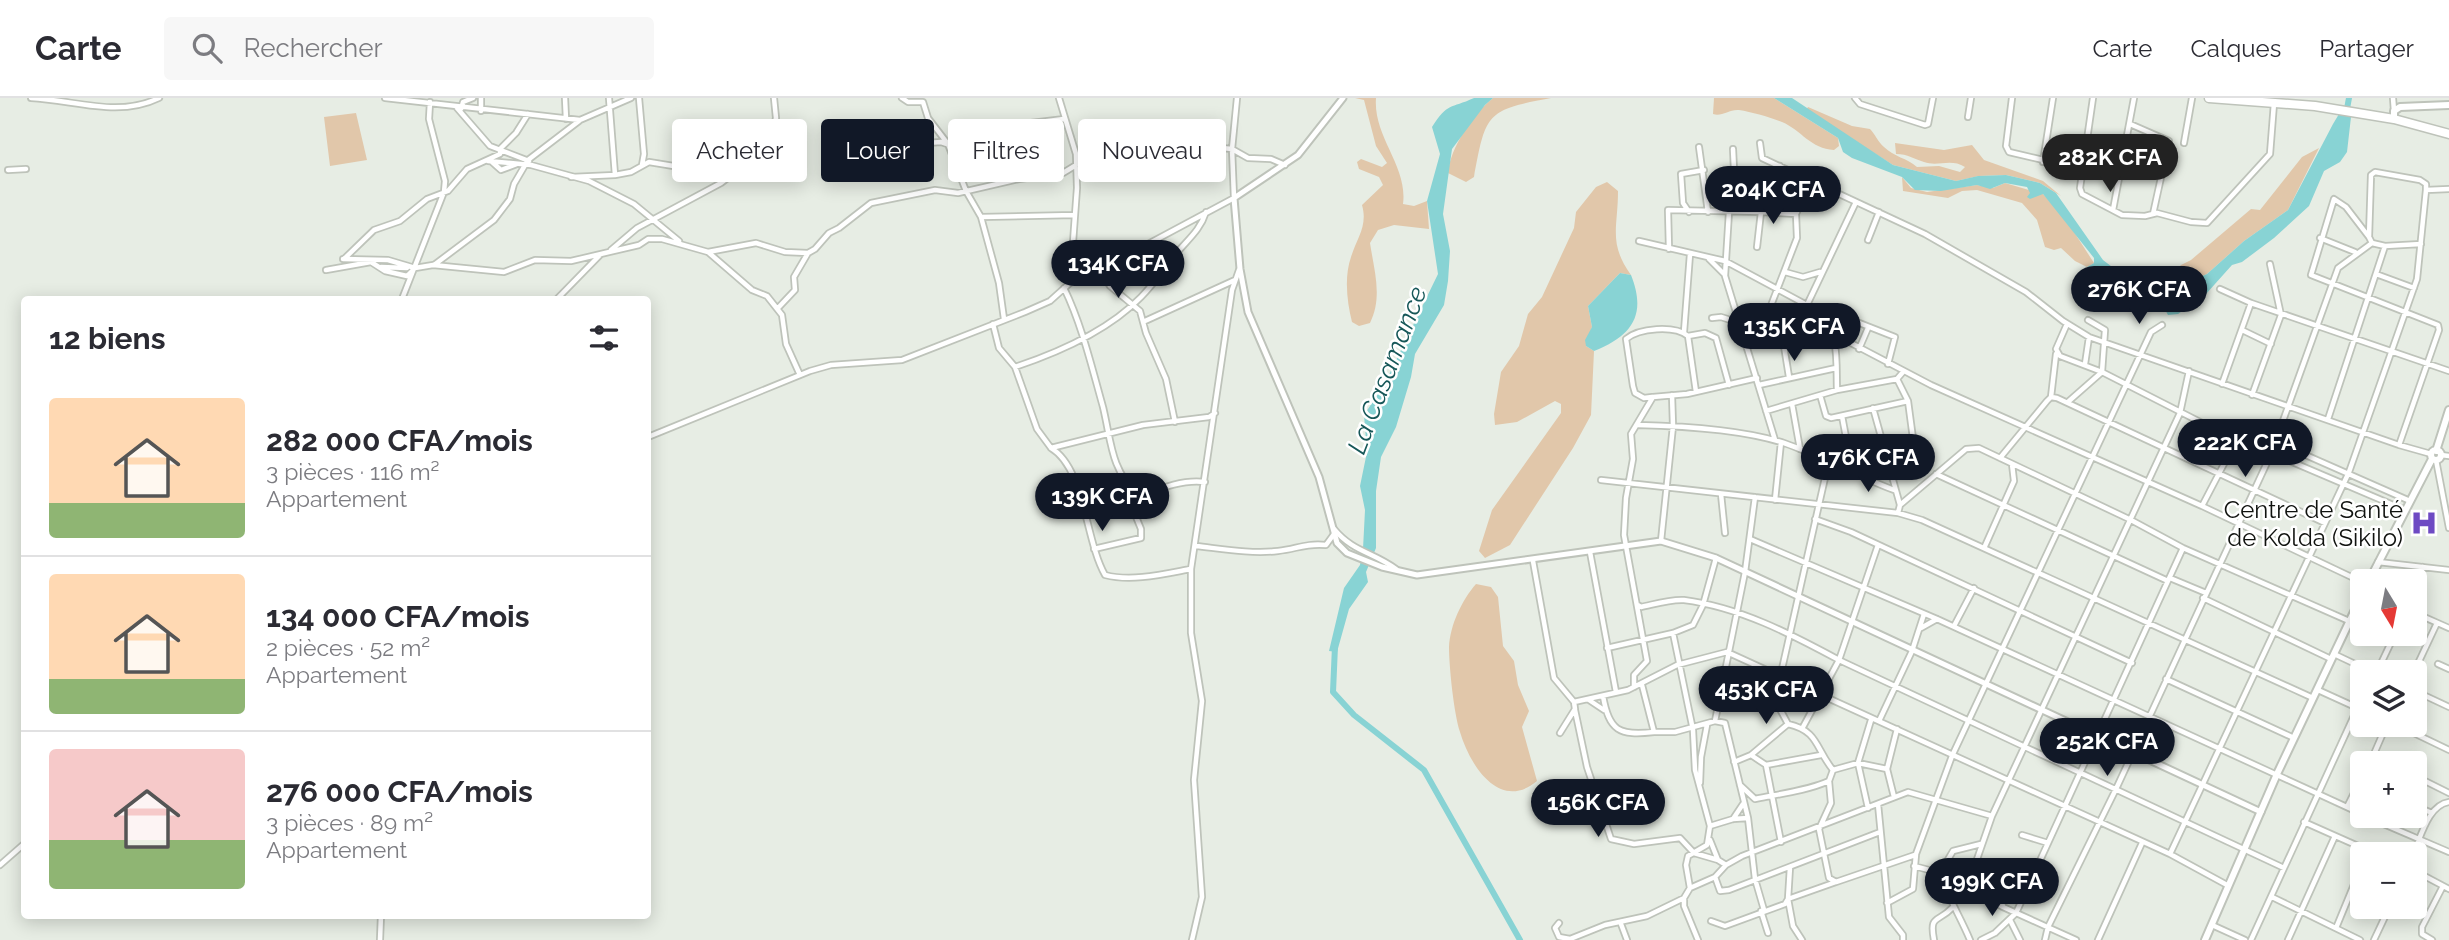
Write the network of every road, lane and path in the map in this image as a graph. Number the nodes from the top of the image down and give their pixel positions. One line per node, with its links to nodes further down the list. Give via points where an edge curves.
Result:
1 (32, 98): 2 (street, via 111,108 148,104)
2 (159, 98)
3 (385, 98): 25 (street)
4 (473, 98): 32 (street)
5 (481, 98): 33 (street)
6 (565, 98): 37 (street)
7 (609, 98): 31 (street)
8 (631, 98): 31 (street)
9 (639, 98): 54 (street)
10 (774, 98): 38 (street)
11 (902, 98): 46 (street, via 923,102 928,118)
12 (1059, 98): 39 (street)
13 (1237, 98): 49 (street)
14 (1343, 98): 56 (street, via 1303,151)
15 (1855, 98): 16 (street, via 1860,104 1924,125)
16 (1933, 98)
17 (1971, 98): 36 (street)
18 (2012, 98): 52 (street, via 2006,150)
19 (2053, 98): 52 (street)
20 (2093, 98): 60 (street)
21 (2134, 98): 41 (street)
22 (2192, 98): 45 (street)
23 (2209, 98): 29 (main road)
24 (2393, 98): 35 (street)
25 (402, 99): 28 (street)
26 (2301, 100): 29 (main road); 35 (main road, via 2380,118)
27 (2428, 101): 30 (main road); 35 (main road, via 2399,107)
28 (430, 102): 32 (street); 77 (street, via 429,119)
29 (2274, 102): 92 (street, via 2270,154 2218,214 2207,223)
30 (2449, 105)
31 (609, 107): 40 (street); 64 (street)
32 (459, 108): 33 (street); 48 (street, via 490,146)
33 (481, 111): 34 (street)
34 (528, 113): 37 (street); 48 (street)
35 (2394, 115): 42 (main road)
36 (1968, 117)
37 (566, 119): 40 (street)
38 (776, 119)
39 (1064, 119): 58 (street)
40 (580, 120): 53 (street)
41 (2130, 124): 82 (street); 92 (street, via 2169,141)
42 (2449, 134)
43 (934, 143): 46 (street)
44 (1760, 143): 57 (street, via 1762,158)
45 (2184, 143)
46 (948, 144)
47 (1699, 148): 62 (street)
48 (500, 149): 51 (street); 53 (street)
49 (1232, 149): 56 (street, via 1248,158); 58 (street, via 1137,146 1091,156); 78 (street)
50 (1733, 149): 71 (street)
51 (490, 161): 53 (street); 53 (street, via 501,170); 72 (street, via 467,169)
52 (2043, 162): 60 (street)
53 (523, 163): 65 (street); 113 (street, via 510,199 494,220)
54 (642, 165): 55 (street); 64 (street)
55 (672, 165)
56 (1284, 165): 78 (street)
57 (1780, 166): 66 (street); 67 (street)
58 (1076, 167): 63 (street); 93 (street)
59 (26, 169): 61 (street)
60 (2082, 169): 82 (street, via 2082,194)
61 (8, 170)
62 (1704, 170): 73 (street); 80 (street, via 1681,174)
63 (1064, 173)
64 (615, 175): 65 (street)
65 (570, 177): 95 (street, via 589,181)
66 (1763, 177): 71 (street); 89 (street, via 1767,204)
67 (1811, 179): 79 (street); 91 (street)
68 (722, 182): 95 (street)
69 (963, 182): 76 (street)
70 (1006, 182): 76 (street)
71 (1736, 182): 73 (street); 85 (street)
72 (454, 184): 77 (street); 81 (street)
73 (1706, 185): 87 (street)
74 (2449, 189): 75 (street)
75 (2426, 190): 98 (street, via 2420,180 2371,175); 101 (street)
76 (966, 191): 94 (street); 107 (street, via 935,190 871,203)
77 (444, 192): 81 (street); 115 (street, via 400,221 374,230 344,259 388,260)
78 (1234, 198): 83 (street); 116 (street)
79 (1856, 202): 90 (street); 119 (street)
80 (1683, 203): 84 (street); 86 (street)
81 (440, 205): 115 (street)
82 (2113, 210): 92 (street, via 2122,215)
83 (1206, 211): 114 (street, via 1143,247); 133 (street, via 1202,226)
84 (1680, 211): 86 (street); 104 (street, via 1668,210)
85 (1736, 211): 88 (street); 89 (street)
86 (1689, 212): 87 (street)
87 (1708, 212): 88 (street)
88 (1729, 212): 111 (street)
89 (1761, 212): 91 (street); 103 (street)
90 (1879, 212): 97 (street); 146 (street, via 2026,292)
91 (1796, 214): 118 (street, via 1797,238)
92 (2153, 214)
93 (1075, 215): 94 (street); 123 (street)
94 (981, 217): 139 (street)
95 (654, 218): 100 (street); 108 (street)
96 (2320, 238): 98 (street, via 2334,199 2346,206); 106 (street); 124 (street, via 2311,275)
97 (1868, 240)
98 (2371, 240): 102 (street); 106 (street)
99 (1639, 241): 104 (street)
100 (680, 242): 105 (street); 108 (street, via 648,239)
101 (2421, 244): 102 (street); 126 (street)
102 (2385, 246): 120 (street)
103 (1757, 247)
104 (1669, 249): 109 (street)
105 (708, 252): 107 (street, via 756,243); 135 (street)
106 (2356, 252): 124 (street, via 2338,268)
107 (808, 253): 135 (street, via 794,277 795,290)
108 (600, 254): 113 (street, via 571,261 535,260 504,272); 130 (street)
109 (1690, 254): 110 (street); 151 (street)
110 (1708, 258): 111 (street); 121 (street)
111 (1725, 261): 121 (street); 128 (street)
112 (2270, 264): 137 (street)
113 (433, 265): 115 (street)
114 (1097, 266): 123 (street); 133 (street, via 1110,286)
115 (414, 267): 117 (street, via 407,276 371,262); 129 (street)
116 (1240, 269): 122 (street); 256 (street, via 1248,312 1314,465)
117 (326, 270)
118 (1785, 272): 119 (street, via 1803,278); 128 (street)
119 (1821, 272): 134 (street)
120 (2376, 274): 126 (street); 131 (street)
121 (1725, 276): 144 (street)
122 (1236, 279): 141 (street); 195 (street)
123 (1070, 283): 125 (street)
124 (2331, 284): 131 (street); 148 (street)
125 (1064, 288): 139 (street, via 1050,301); 155 (street)
126 (2414, 288): 136 (street)
127 (2220, 289): 132 (street)
128 (1778, 290): 134 (street); 142 (street)
129 (403, 296)
130 (559, 296)
131 (2368, 296): 136 (street); 154 (street)
132 (2251, 303): 137 (street); 150 (street)
133 (1134, 304): 141 (street); 155 (street)
134 (1807, 305): 152 (street, via 1823,315)
135 (778, 308): 171 (street, via 786,344)
136 (2404, 312): 159 (street); 163 (street, via 2438,325)
137 (2281, 315): 148 (street); 157 (street)
138 (1712, 318): 144 (street)
139 (1004, 319): 145 (street)
140 (2088, 320): 156 (street, via 2103,327)
141 (1145, 321): 199 (street, via 1166,379)
142 (1765, 321): 143 (street); 144 (street)
143 (1780, 321): 152 (street, via 1809,324); 172 (street)
144 (1740, 323): 173 (street)
145 (993, 324): 165 (street, via 999,348); 171 (street, via 902,360 831,365)
146 (2067, 324): 153 (street); 160 (street)
147 (2162, 324): 161 (street, via 2153,327)
148 (2318, 326): 154 (street); 191 (street)
149 (1868, 328): 152 (street, via 1839,315); 158 (street); 162 (street, via 1895,337)
150 (2242, 330): 157 (street); 176 (street)
151 (1686, 334): 175 (street); 177 (street, via 1705,333 1716,338); 186 (street, via 1637,332 1626,339 1635,393)
152 (1833, 334): 158 (street); 166 (street)
153 (2089, 337): 156 (street); 164 (street)
154 (2353, 337): 159 (street); 198 (street)
155 (1081, 339): 165 (street); 206 (street)
156 (2105, 341): 161 (street); 170 (street)
157 (2271, 344): 184 (street)
158 (1859, 349): 162 (street)
159 (2389, 352): 163 (street); 204 (street)
160 (2056, 353): 164 (street); 187 (street)
161 (2140, 353): 167 (street); 179 (street)
162 (1888, 364): 169 (street)
163 (2426, 364): 168 (street); 211 (street)
164 (2085, 365): 170 (street)
165 (1016, 367): 213 (street, via 1037,429)
166 (1836, 368): 172 (street); 180 (street)
167 (2189, 371): 176 (street); 196 (street)
168 (2449, 371)
169 (1903, 372): 174 (street); 203 (street)
170 (2102, 372): 179 (street); 189 (street)
171 (800, 375): 205 (street)
172 (1789, 377): 178 (street)
173 (1757, 378): 177 (street); 178 (street)
174 (1897, 379): 180 (street); 188 (street)
175 (1695, 382): 181 (street); 182 (street)
176 (2222, 384): 184 (street)
177 (1729, 385): 181 (street)
178 (1759, 385): 194 (street)
179 (2125, 385): 196 (street); 200 (street)
180 (1837, 390): 185 (street)
181 (1696, 391): 182 (street)
182 (1687, 394): 183 (street)
183 (1672, 395): 186 (street); 202 (street)
184 (2252, 395): 191 (street)
185 (1820, 396): 190 (street); 197 (street, via 1828,418)
186 (1653, 397): 201 (street)
187 (2052, 397): 189 (street); 203 (street)
188 (1908, 401): 192 (street); 216 (street, via 1914,446)
189 (2068, 401): 200 (street)
190 (1792, 404): 194 (street); 214 (street)
191 (2290, 405): 198 (street); 210 (street)
192 (1873, 408): 197 (street); 216 (street)
193 (2449, 410): 217 (main road)
194 (1766, 411): 208 (street)
195 (1215, 412): 199 (street, via 1209,418); 230 (street)
196 (2180, 412): 207 (street); 212 (street)
197 (1842, 416): 223 (street)
198 (2328, 419): 204 (street)
199 (1175, 422): 206 (street, via 1143,425)
200 (2108, 423): 212 (street); 220 (street)
201 (1638, 425): 202 (street); 232 (street, via 1631,434)
202 (1673, 426): 208 (street); 235 (street)
203 (2026, 427): 219 (street); 220 (street)
204 (2362, 430): 211 (street); 225 (street)
205 (651, 436)
206 (1108, 436): 213 (street); 228 (street)
207 (2237, 439): 215 (street); 227 (street)
208 (1774, 440): 209 (street)
209 (1781, 442): 214 (street); 242 (street)
210 (2276, 442): 215 (street); 225 (street)
211 (2399, 445): 217 (street)
212 (2164, 447): 227 (street); 231 (street)
213 (1051, 448): 266 (street, via 1072,472)
214 (1800, 449): 221 (street)
215 (2270, 454): 233 (street); 236 (street)
216 (1884, 456): 223 (street); 237 (street)
217 (2435, 456): 218 (street); 243 (main road); 252 (street)
218 (2449, 456)
219 (2000, 458): 222 (street); 226 (street, via 1973,447)
220 (2093, 458): 231 (street); 239 (street)
221 (1829, 460): 224 (street); 244 (street)
222 (2012, 463): 239 (street); 247 (street, via 2014,481)
223 (1851, 464): 224 (street)
224 (1853, 472): 237 (street)
225 (2349, 472): 233 (street); 234 (street)
226 (1936, 474): 245 (street); 247 (street)
227 (2220, 474): 236 (street); 246 (street)
228 (1121, 475): 230 (street, via 1138,496); 266 (street, via 1141,538)
229 (1601, 480): 232 (street)
230 (1205, 482): 262 (street)
231 (2147, 483): 246 (street); 251 (street)
232 (1629, 484): 235 (street); 263 (street)
233 (2344, 484): 240 (street); 253 (street)
234 (2377, 485): 240 (street); 243 (street)
235 (1666, 487): 238 (street); 260 (street)
236 (2254, 489): 253 (street); 254 (street)
237 (1894, 490): 245 (street)
238 (1721, 494): 241 (street); 258 (street)
239 (2077, 494): 251 (street); 257 (street)
240 (2372, 495): 248 (street)
241 (1755, 497): 242 (street); 259 (street)
242 (1775, 500): 244 (street)
243 (2410, 501): 248 (main road)
244 (1819, 504): 249 (street); 250 (street)
245 (1900, 505): 249 (street)
246 (2202, 506): 254 (street)
247 (2002, 507): 257 (street); 264 (street)
248 (2405, 510): 273 (main road)
249 (1898, 513): 264 (street)
250 (1815, 519): 261 (street); 275 (street)
251 (2131, 520): 265 (street); 268 (street)
252 (2448, 521): 255 (street)
253 (2325, 523): 269 (street)
254 (2237, 524): 269 (street); 274 (street)
255 (2449, 528)
256 (1334, 531): 262 (street, via 1326,545 1302,543 1280,551 1244,552); 272 (street); 272 (street, via 1337,544 1353,556)
257 (2058, 532): 268 (street); 280 (street)
258 (1725, 533)
259 (1750, 539): 275 (street); 281 (street)
260 (1661, 541): 263 (street); 270 (street)
261 (1878, 544): 284 (street); 285 (street)
262 (1196, 545): 277 (street)
263 (1624, 546): 267 (street); 290 (street)
264 (1985, 546): 280 (street)
265 (2183, 548): 274 (street); 283 (street)
266 (1094, 549): 277 (street, via 1104,575 1117,578)
267 (1590, 552): 271 (street); 311 (street)
268 (2113, 556): 283 (street); 289 (street)
269 (2309, 557): 282 (street); 286 (street)
270 (1716, 558): 281 (street); 291 (street)
271 (1533, 561): 272 (street, via 1450,573 1402,573); 339 (street, via 1554,678)
272 (1380, 562)
273 (2378, 562): 276 (street); 278 (main road)
274 (2220, 563): 286 (street); 287 (street)
275 (1808, 564): 284 (street); 288 (street)
276 (2423, 567): 279 (street)
277 (1191, 569): 467 (street, via 1191,633 1202,701 1194,780 1202,897)
278 (2375, 569)
279 (2449, 570)
280 (2038, 571): 289 (street); 292 (street)
281 (1745, 572): 288 (street); 293 (street)
282 (2350, 576)
283 (2169, 579): 287 (street); 298 (street)
284 (1863, 588): 294 (street); 300 (street)
285 (1974, 588): 292 (street); 302 (street)
286 (2292, 594): 297 (street); 305 (street)
287 (2204, 595): 305 (street); 309 (street)
288 (1798, 596): 300 (street); 307 (street)
289 (2096, 597): 298 (street); 308 (street)
290 (1638, 605): 291 (street, via 1682,600); 310 (street)
291 (1703, 605): 293 (street); 306 (street, via 1693,625)
292 (2021, 610): 308 (street); 312 (street)
293 (1735, 612): 307 (street); 314 (street)
294 (1924, 614): 296 (street); 304 (street)
295 (2427, 618): 301 (street)
296 (1937, 619): 302 (street); 304 (street)
297 (2350, 620)
298 (2150, 622): 309 (street); 318 (street)
299 (2350, 622): 315 (main road)
300 (1854, 623): 313 (street); 316 (street)
301 (2437, 623): 303 (street); 317 (street)
302 (1954, 626): 312 (street)
303 (2449, 628)
304 (1920, 629): 313 (street)
305 (2273, 632): 315 (street); 323 (street)
306 (1674, 633): 310 (street); 321 (street)
307 (1790, 634): 316 (street); 325 (street)
308 (2077, 636): 318 (street); 324 (street)
309 (2184, 638): 323 (street); 326 (street)
310 (1644, 640): 311 (street); 330 (street, via 1647,661 1634,675)
311 (1607, 648): 332 (street)
312 (2004, 649): 324 (street); 329 (street)
313 (1912, 651): 328 (street); 329 (street)
314 (1727, 652): 321 (street); 325 (street); 349 (street)
315 (2333, 656): 319 (street); 331 (main road)
316 (1839, 660): 328 (street); 334 (street)
317 (2420, 660)
318 (2132, 663): 337 (street)
319 (2350, 663)
320 (2438, 664): 322 (street)
321 (1677, 665): 327 (street); 356 (street)
322 (2449, 669)
323 (2255, 672): 336 (street); 345 (street)
324 (2058, 674): 337 (street); 344 (street)
325 (1780, 676): 334 (street); 351 (street, via 1776,703)
326 (2166, 679): 345 (street); 346 (street)
327 (1642, 685): 330 (street); 357 (street)
328 (1896, 686): 348 (street); 350 (street)
329 (1986, 686): 344 (street); 348 (street)
330 (1634, 687): 332 (street)
331 (2318, 690): 336 (main road); 340 (street)
332 (1616, 692): 333 (street)
333 (1603, 696): 338 (street); 343 (street)
334 (1822, 696): 347 (street); 353 (street)
335 (2427, 697): 341 (street)
336 (2313, 698): 361 (main road)
337 (2113, 699): 346 (street); 359 (street)
338 (1589, 700): 339 (street); 343 (street)
339 (1574, 702): 342 (street)
340 (2350, 704)
341 (2449, 707)
342 (1574, 709): 358 (street); 424 (street, via 1611,839 1634,844 1680,838)
343 (1605, 710): 357 (street, via 1617,730)
344 (2042, 710): 359 (street); 362 (street)
345 (2238, 710): 361 (street); 363 (street)
346 (2149, 716): 363 (street); 365 (street)
347 (1871, 720): 350 (street); 370 (street)
348 (1970, 720): 362 (street); 368 (street)
349 (1715, 721): 352 (street); 369 (street, via 1725,723)
350 (1879, 721): 354 (street)
351 (1788, 724): 353 (street); 366 (street)
352 (1707, 725): 356 (street); 382 (street)
353 (1803, 727): 367 (street, via 1815,737)
354 (1897, 729): 368 (street); 373 (street)
355 (2350, 729): 383 (street)
356 (1693, 730): 357 (street); 382 (street)
357 (1654, 732)
358 (1560, 733)
359 (2096, 735): 365 (street); 374 (street)
360 (2422, 737): 364 (street)
361 (2295, 738): 375 (main road)
362 (2025, 747): 374 (street); 378 (street)
363 (2219, 749): 375 (street); 380 (street)
364 (2449, 750)
365 (2131, 753): 380 (street); 381 (street)
366 (1751, 755): 369 (street); 371 (street)
367 (1821, 755): 371 (street); 372 (street)
368 (1952, 756): 378 (street); 387 (street)
369 (1734, 762): 379 (street)
370 (1858, 763): 372 (street); 373 (street); 394 (street)
371 (1766, 765): 385 (street)
372 (1833, 769): 376 (street)
373 (1887, 769): 386 (street)
374 (2079, 771): 381 (street); 392 (street)
375 (2277, 774): 383 (street); 397 (main road)
376 (1829, 781): 385 (street); 407 (street, via 1831,803)
377 (2427, 782): 384 (street)
378 (2009, 783): 392 (street); 399 (street)
379 (1739, 785): 385 (street, via 1755,799); 389 (street)
380 (2202, 785): 397 (street); 402 (street)
381 (2116, 789): 402 (street); 404 (street)
382 (1700, 791): 405 (street)
383 (2320, 792): 393 (street); 403 (street)
384 (2449, 793)
385 (1770, 796): 413 (street)
386 (1894, 798): 387 (street, via 1908,792); 391 (street)
387 (1936, 800): 399 (street); 425 (street)
388 (2350, 802): 393 (street)
389 (1744, 803): 400 (street); 401 (street)
390 (2449, 803): 398 (street)
391 (1878, 804): 394 (street); 408 (street)
392 (2064, 807): 404 (street); 415 (street)
393 (2347, 807): 395 (street)
394 (1868, 808): 407 (street)
395 (2350, 808)
396 (2427, 811): 398 (street)
397 (2261, 812): 420 (main road)
398 (2432, 813): 412 (street)
399 (1992, 816): 417 (street)
400 (1748, 818): 401 (street); 421 (street)
401 (1733, 819): 405 (street)
402 (2186, 821): 420 (street); 426 (street)
403 (2304, 822): 410 (street); 434 (street)
404 (2098, 824): 416 (street); 462 (street)
405 (1710, 827): 411 (street)
406 (2394, 828): 412 (street)
407 (1819, 829): 413 (street); 422 (street)
408 (1880, 832): 422 (street); 429 (street)
409 (2022, 835): 415 (street)
410 (2335, 836): 418 (street); 453 (street)
411 (1709, 839): 424 (street); 427 (street)
412 (2420, 839): 414 (street); 423 (street)
413 (1781, 842): 421 (street)
414 (2419, 842)
415 (2048, 843): 454 (street)
416 (2142, 843): 426 (street); 478 (street)
417 (1982, 844): 428 (street); 435 (street, via 1953,851)
418 (2350, 844)
419 (21, 847): 430 (street)
420 (2245, 848): 434 (street); 440 (main road)
421 (1752, 852): 431 (street); 438 (street)
422 (1825, 852): 433 (street); 439 (street, via 1829,878)
423 (2449, 852)
424 (1694, 853): 427 (street); 442 (street, via 1686,865)
425 (1916, 854): 429 (street); 432 (street)
426 (2170, 854): 440 (street)
427 (1718, 859): 431 (street)
428 (1979, 860): 443 (street); 450 (street, via 1998,889)
429 (1883, 864): 439 (street); 449 (street)
430 (0, 865)
431 (1726, 865): 436 (street)
432 (1914, 866): 435 (street); 449 (street, via 1913,889)
433 (1790, 867): 438 (street); 448 (street)
434 (2284, 868): 446 (street)
435 (1940, 873): 443 (street); 451 (street)
436 (1715, 877): 438 (street, via 1720,891); 442 (street)
437 (2427, 878): 441 (street)
438 (1755, 879): 452 (street)
439 (1836, 882): 448 (street)
440 (2227, 885): 461 (main road)
441 (2442, 886): 444 (street); 484 (street, via 2423,927 2422,934)
442 (1690, 888): 447 (street)
443 (1967, 888): 450 (street)
444 (2449, 889)
445 (2350, 894): 463 (street)
446 (2272, 897): 453 (street); 481 (street)
447 (1684, 898): 460 (street); 469 (street)
448 (1788, 899): 452 (street); 470 (street, via 1793,926)
449 (1887, 903): 471 (street, via 1889,918)
450 (2003, 907): 454 (street)
451 (1952, 908): 472 (street, via 1934,920); 473 (street)
452 (1763, 910): 458 (street, via 1725,926); 464 (street)
453 (2301, 911): 463 (street); 482 (street)
454 (2016, 913): 457 (street); 462 (street)
455 (380, 919): 466 (street)
456 (2384, 919): 465 (street)
457 (2010, 920): 474 (street); 475 (street)
458 (1711, 921)
459 (1559, 923): 460 (street, via 1555,928 1559,937 1570,939 1605,925)
460 (1621, 924): 468 (street)
461 (2211, 925): 479 (main road); 480 (street)
462 (2048, 927): 476 (street); 477 (street)
463 (2336, 928): 483 (street)
464 (1768, 933)
465 (2374, 939)
466 (380, 940)
467 (1192, 940)
468 (1627, 940)
469 (1698, 940)
470 (1802, 940)
471 (1903, 940)
472 (1934, 940)
473 (1970, 940)
474 (1981, 940)
475 (2020, 940)
476 (2045, 940)
477 (2077, 940)
478 (2098, 940)
479 (2204, 940)
480 (2245, 940)
481 (2252, 940)
482 (2288, 940)
483 (2360, 940)
484 (2432, 940)

